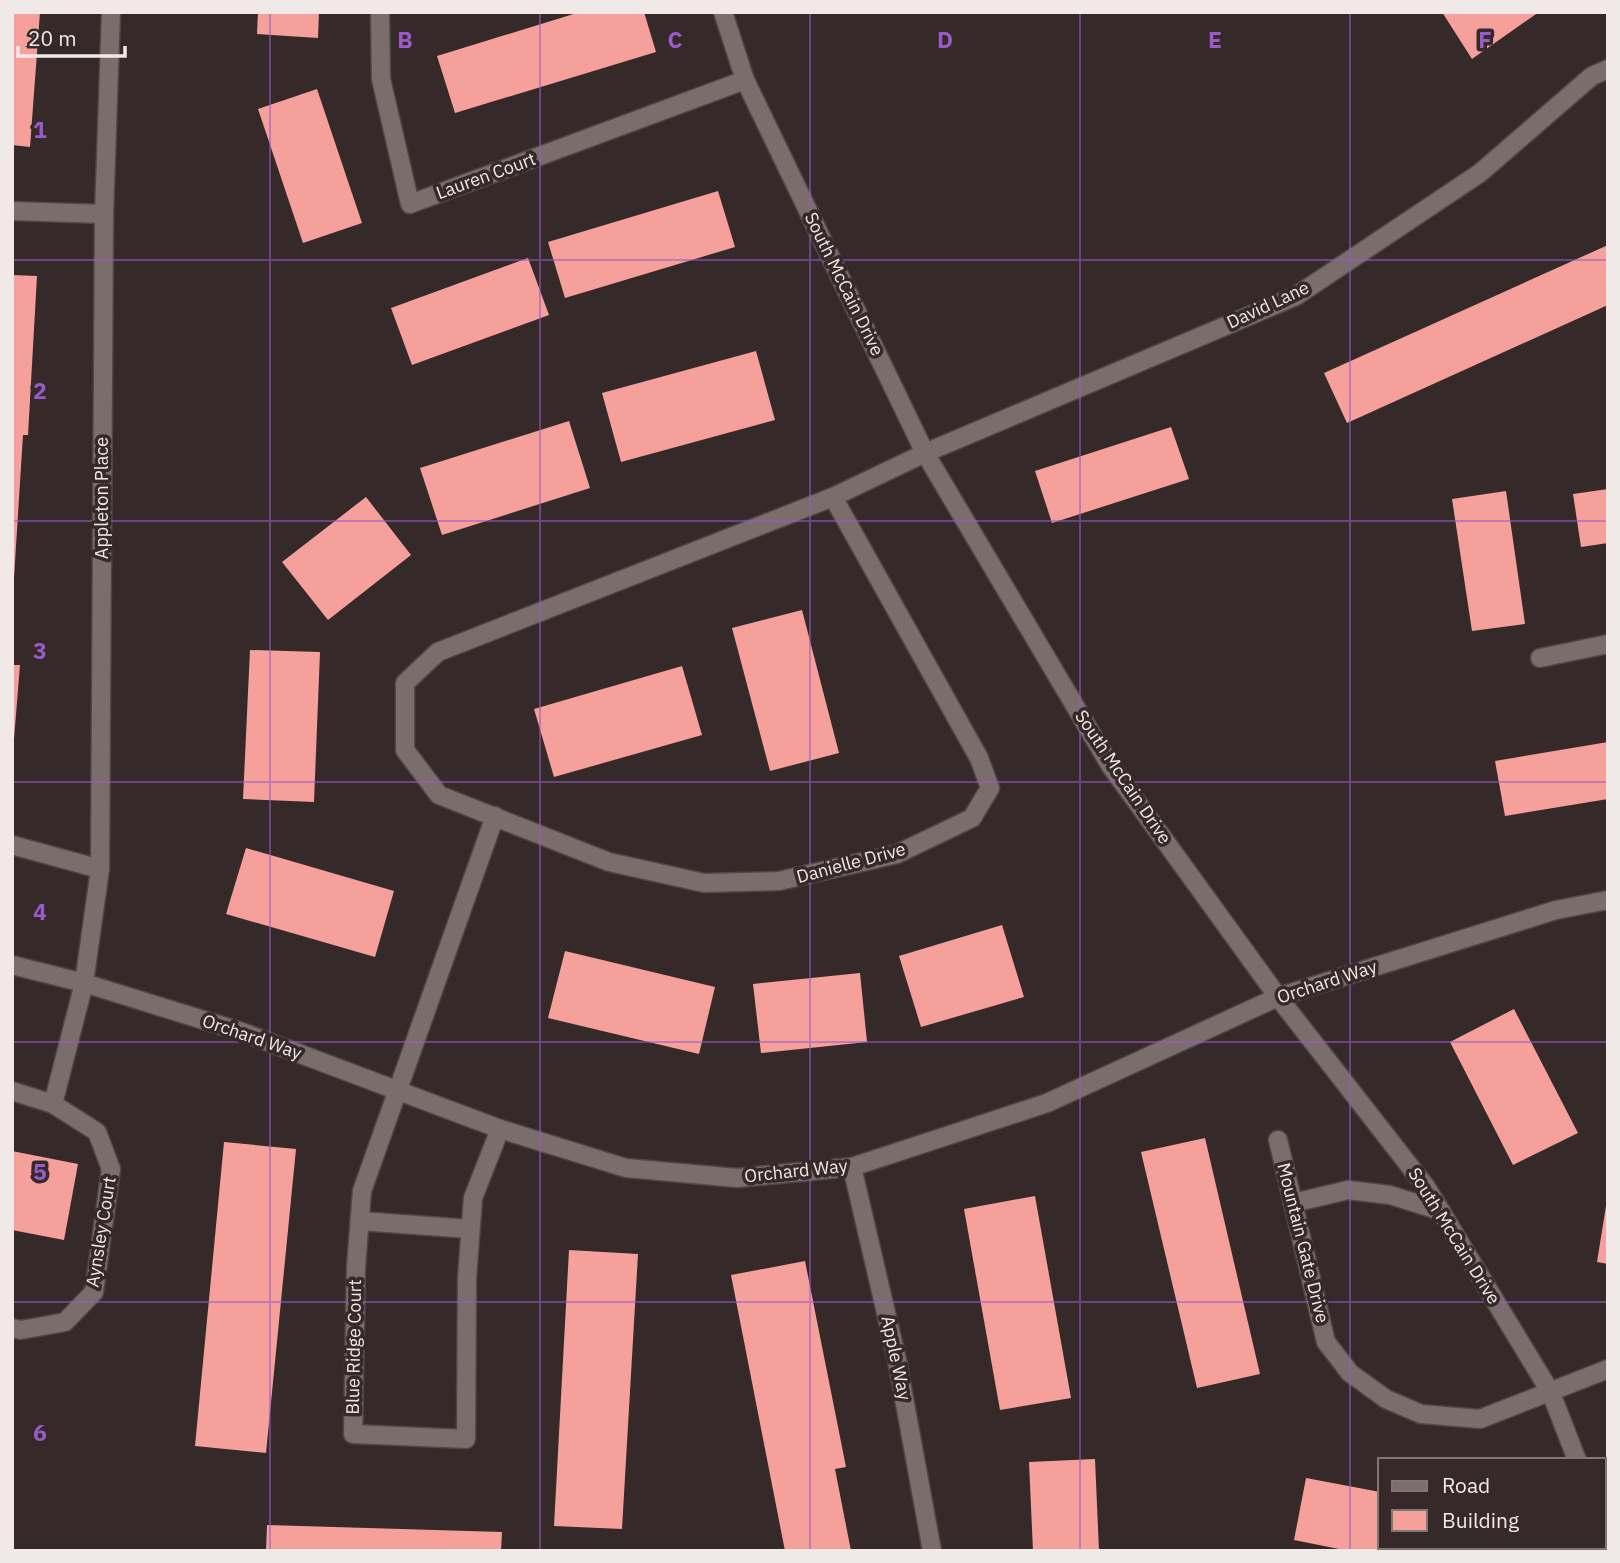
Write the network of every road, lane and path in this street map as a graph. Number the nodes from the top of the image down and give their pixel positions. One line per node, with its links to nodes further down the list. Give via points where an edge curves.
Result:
1 (111, 12): 7 (street, Appleton Place)
2 (380, 12): 5 (street, Lauren Court, via 381,79 410,204)
3 (723, 12): 5 (street, South McCain Drive)
4 (1608, 69): 8 (street, David Lane, via 1592,75 1480,173 1296,296)
5 (745, 80): 8 (street, South McCain Drive)
6 (12, 211): 7 (street)
7 (104, 214): 14 (street, Appleton Place)
8 (925, 453): 9 (street, Danielle Drive); 18 (street, South McCain Drive, via 1110,765)
9 (833, 497): 12 (street, Danielle Drive, via 438,652 405,683 405,750 439,796); 12 (street, Danielle Drive, via 979,758 990,788 972,818 897,854 779,881 704,883 609,862)
10 (1608, 644): 11 (street)
11 (1539, 658)
12 (495, 816): 20 (street)
13 (12, 845): 14 (street)
14 (100, 869): 17 (street, Appleton Place)
15 (1608, 900): 18 (street, Orchard Way, via 1544,914)
16 (12, 965): 17 (street, Orchard Way)
17 (84, 983): 20 (street, Orchard Way, via 242,1032); 21 (street, Appleton Place)
18 (1278, 997): 24 (street, Orchard Way, via 1047,1103); 26 (street, South McCain Drive)
19 (12, 1091): 21 (street, Aynsley Court)
20 (396, 1091): 22 (street, Orchard Way); 27 (street, Blue Ridge Court, via 362,1191)
21 (53, 1104): 29 (street, Aynsley Court, via 97,1132 111,1169 94,1292 65,1322)
22 (500, 1129): 24 (street, Orchard Way, via 626,1168 737,1178); 28 (street, Blue Ridge Court, via 473,1198)
23 (1278, 1140): 25 (street, Mountain Gate Drive)
24 (852, 1167): 33 (street, Apple Way, via 897,1360)
25 (1293, 1203): 26 (street, via 1348,1190 1390,1195); 31 (street, Mountain Gate Drive, via 1326,1342 1350,1373 1386,1399 1421,1414 1480,1419)
26 (1441, 1211): 31 (street, South McCain Drive)
27 (359, 1221): 28 (street); 28 (street, Blue Ridge Court, via 353,1434 466,1439)
28 (470, 1229)
29 (12, 1328)
30 (1608, 1369): 31 (street, Mountain Gate Drive)
31 (1551, 1393): 32 (street, South McCain Drive)
32 (1576, 1458)
33 (932, 1551)

